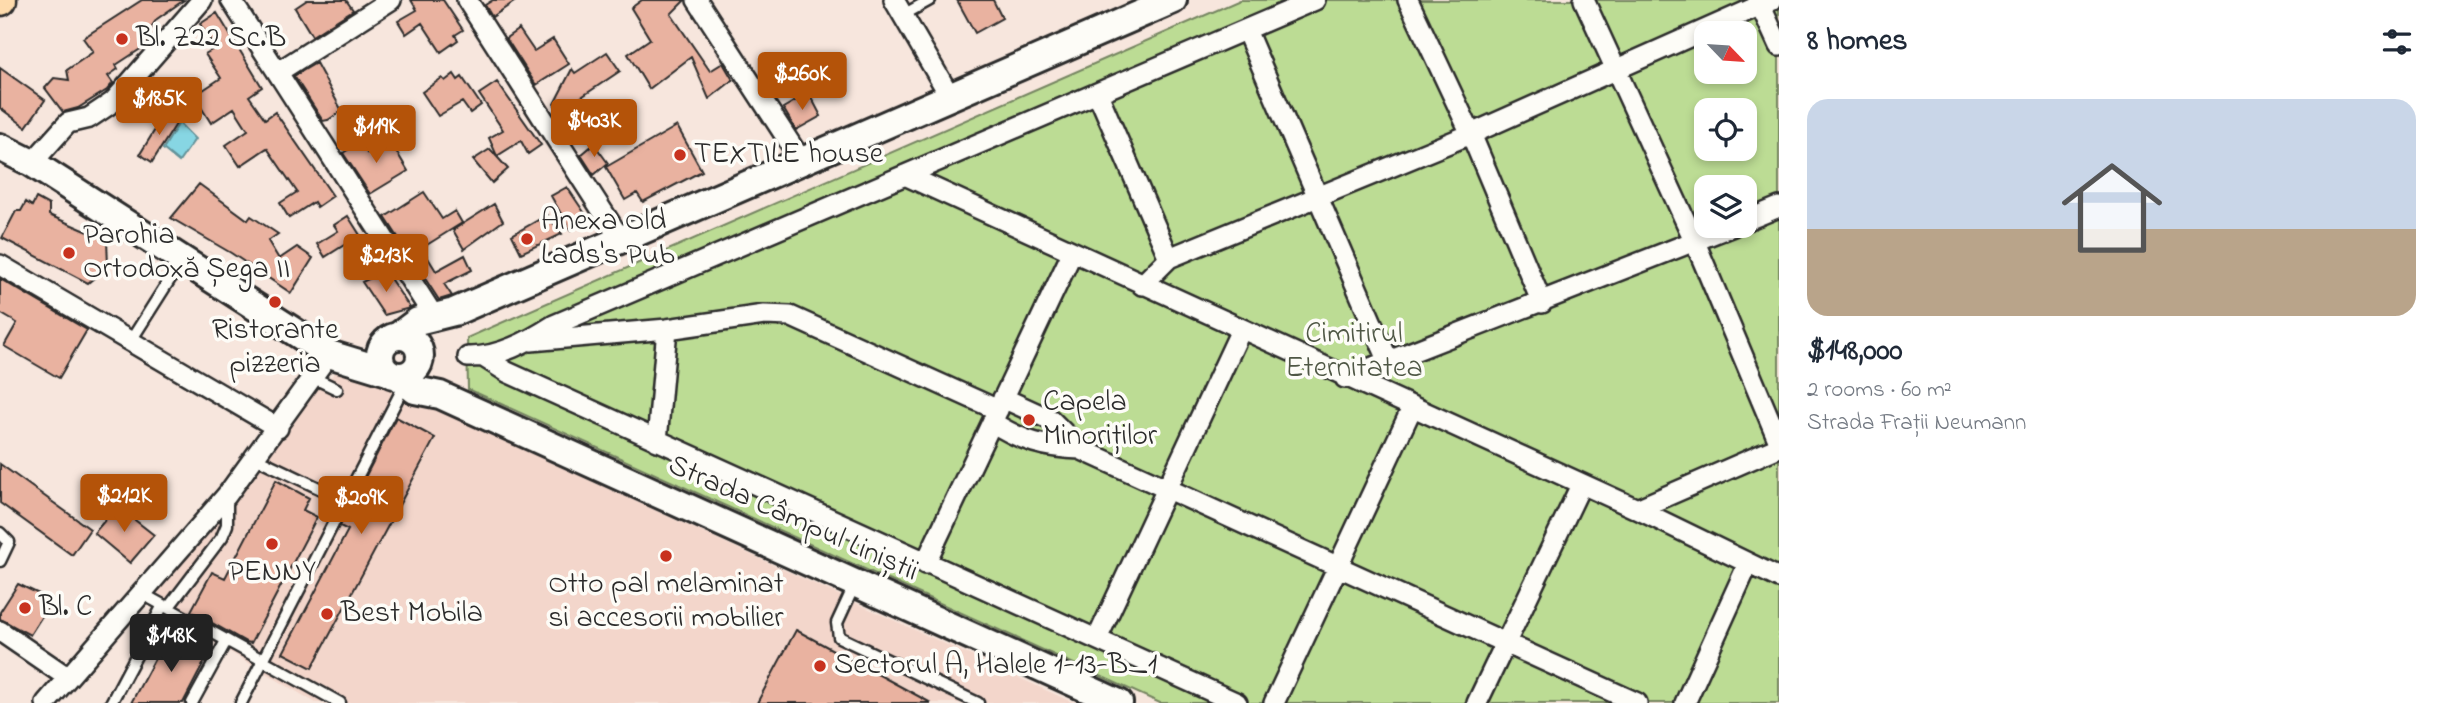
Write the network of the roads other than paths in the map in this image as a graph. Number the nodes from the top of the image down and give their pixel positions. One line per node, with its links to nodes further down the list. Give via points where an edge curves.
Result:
1 (202, 0): 21 (street, via 113,102)
2 (231, 0): 16 (street)
3 (391, 0): 16 (street)
4 (467, 0): 28 (street)
5 (697, 0): 22 (street)
6 (930, 0): 12 (lane)
7 (1173, 0): 18 (street)
8 (1315, 0): 13 (street)
9 (1408, 0): 19 (street)
10 (1584, 0): 15 (street)
11 (1764, 2): 14 (street); 15 (street)
12 (899, 7): 18 (street)
13 (1246, 30): 17 (street); 24 (street)
14 (1779, 47)
15 (1614, 68): 19 (street); 29 (street)
16 (278, 72): 36 (street)
17 (1098, 94): 23 (street); 31 (street)
18 (951, 97): 22 (street)
19 (1471, 134): 24 (street); 35 (street)
20 (0, 137): 21 (street)
21 (17, 155): 32 (street)
22 (801, 160): 28 (street)
23 (905, 175): 30 (street); 40 (street, via 554,325)
24 (1317, 199): 31 (street); 43 (street)
25 (1779, 207): 26 (street)
26 (1757, 216)
27 (1704, 238): 29 (street)
28 (621, 240): 36 (street)
29 (1695, 242): 35 (street); 52 (street)
30 (1072, 254): 34 (street); 49 (street)
31 (1169, 258): 34 (street)
32 (182, 260): 41 (lane); 42 (street)
33 (0, 265): 41 (street)
34 (1142, 285): 38 (street)
35 (1542, 303): 43 (street)
36 (444, 313): 39 (street, via 412,324); 44 (street)
37 (667, 329): 40 (street); 49 (street, via 790,316); 51 (street)
38 (1241, 330): 46 (street); 57 (street)
39 (393, 338): 42 (street); 44 (street, via 413,340); 44 (street, via 380,354 382,364)
40 (527, 342): 51 (street, via 476,357)
41 (130, 343): 50 (street)
42 (332, 355): 44 (street); 45 (street)
43 (1388, 360): 46 (street)
44 (406, 370): 67 (street, Strada Câmpul Liniștii, via 419,392 440,396); 74 (lane)
45 (314, 378): 47 (lane); 50 (street)
46 (1345, 378): 48 (street)
47 (337, 390)
48 (1412, 408): 56 (street); 65 (street)
49 (998, 410): 54 (street, via 1051,420); 54 (street, via 1022,440); 63 (street)
50 (278, 428): 55 (street)
51 (657, 441): 63 (street)
52 (1779, 442)
53 (1779, 447): 60 (street)
54 (1080, 449): 57 (street)
55 (256, 458): 58 (lane); 59 (street)
56 (1581, 485): 60 (street); 73 (street)
57 (1165, 489): 65 (street); 71 (street)
58 (323, 490)
59 (227, 495): 68 (street); 69 (lane, via 227,525 222,537)
60 (1637, 509): 64 (street)
61 (0, 533): 62 (lane, via 9,542)
62 (0, 561)
63 (925, 564): 71 (street)
64 (1748, 564): 66 (street); 87 (street)
65 (1336, 566): 73 (street); 84 (street)
66 (1779, 578)
67 (855, 583): 77 (lane, via 837,623 839,637); 82 (street, Strada Câmpul Liniștii)
68 (141, 593): 69 (lane); 75 (street)
69 (165, 606): 72 (lane); 79 (lane)
70 (0, 631): 75 (street)
71 (1097, 639): 83 (street)
72 (226, 641): 74 (lane); 80 (lane)
73 (1505, 643): 85 (street); 86 (street)
74 (264, 661): 76 (lane); 81 (lane)
75 (67, 677): 78 (street)
76 (334, 701)
77 (974, 702)
78 (46, 703)
79 (111, 703)
80 (192, 703)
81 (241, 703)
82 (1119, 703)
83 (1237, 703)
84 (1274, 703)
85 (1478, 703)
86 (1637, 703)
87 (1685, 703)

